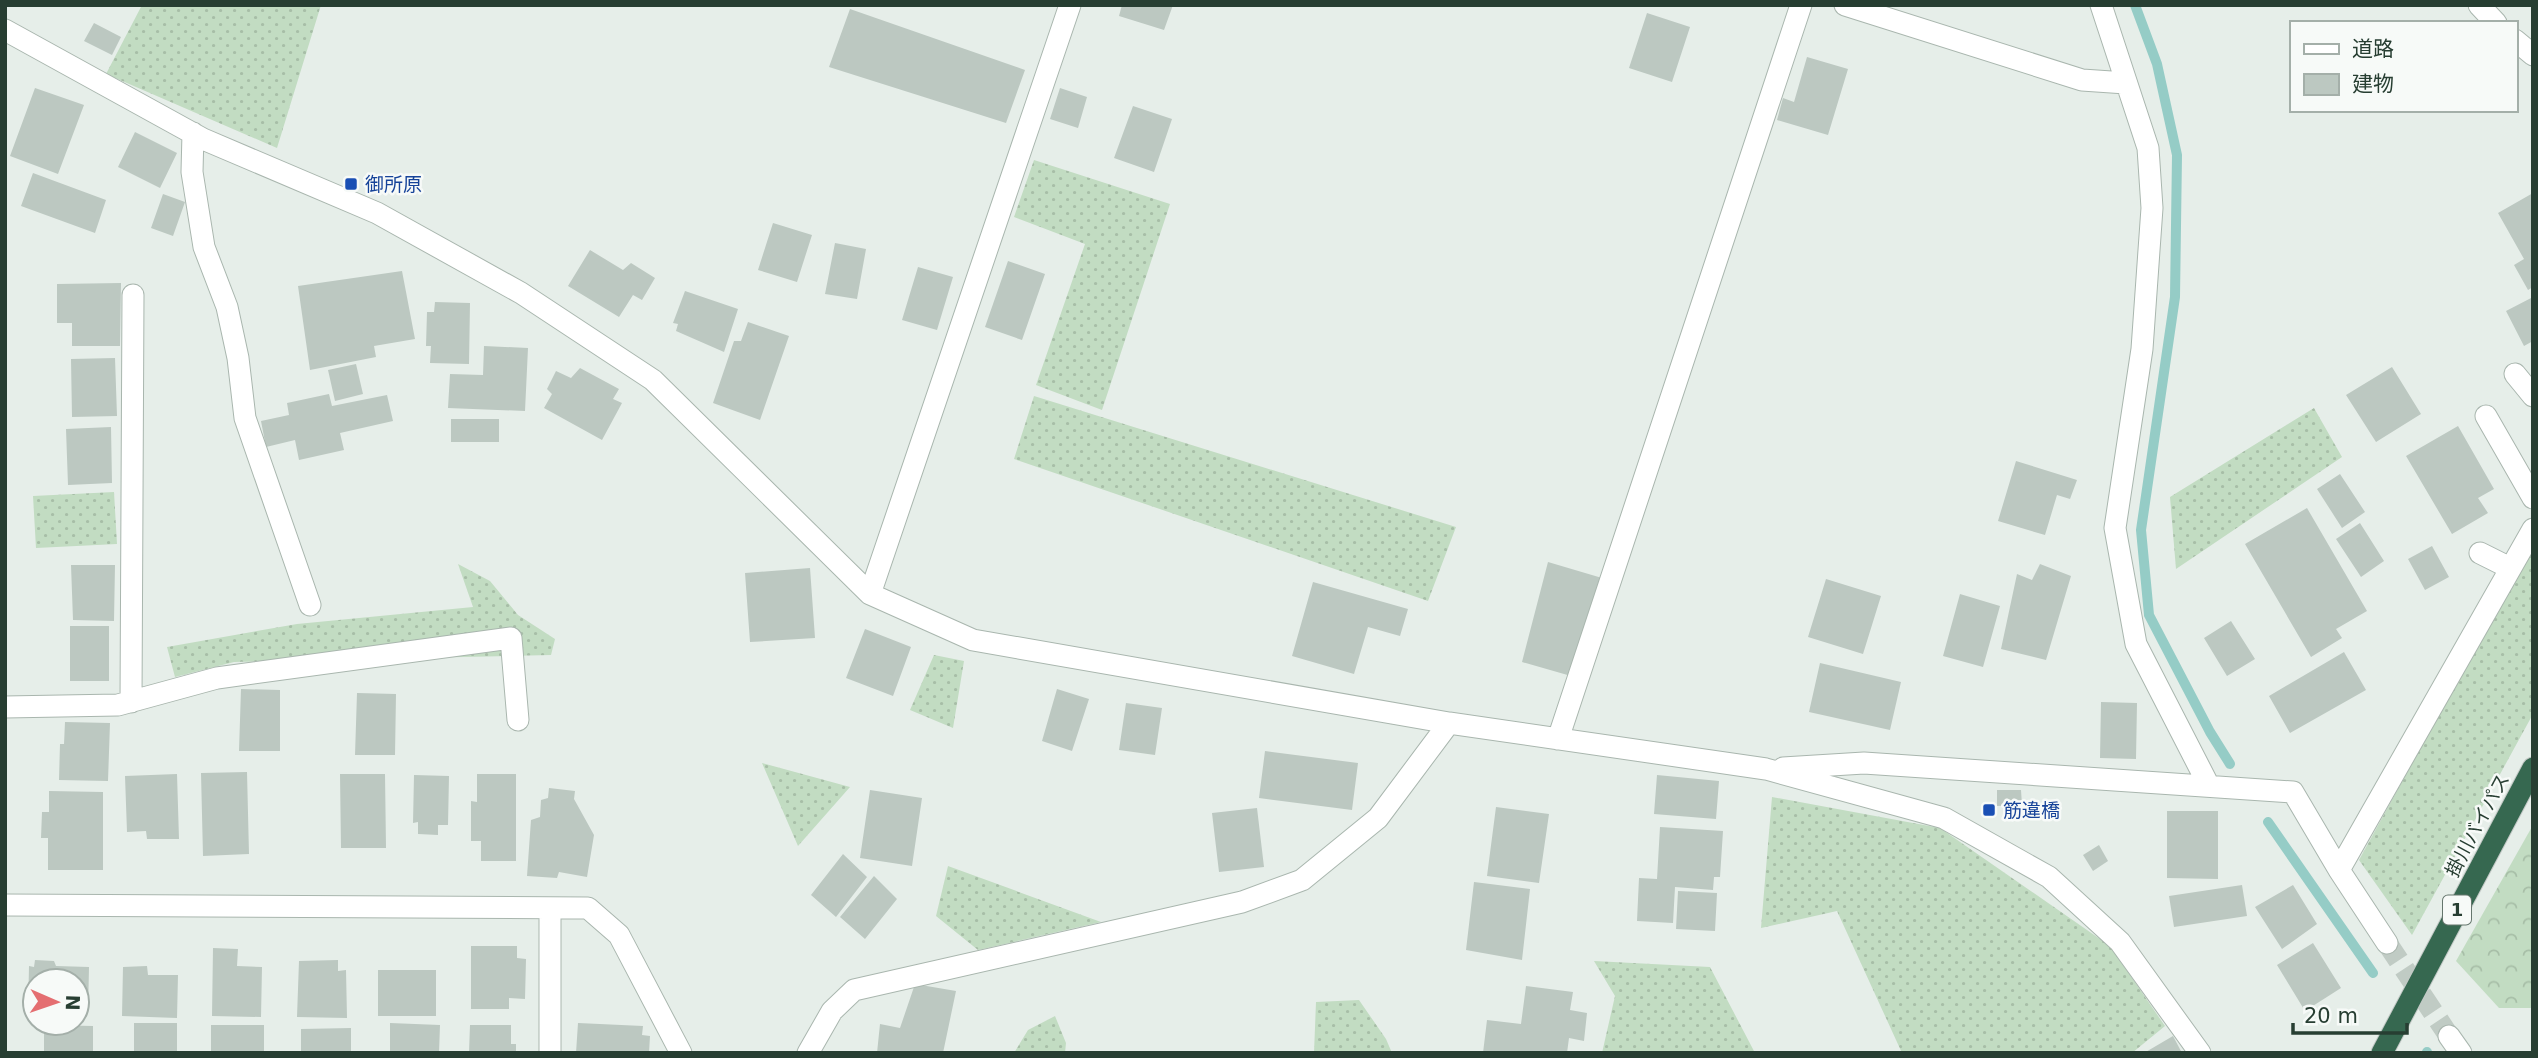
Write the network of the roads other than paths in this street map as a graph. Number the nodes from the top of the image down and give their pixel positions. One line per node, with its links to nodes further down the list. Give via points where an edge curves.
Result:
1 (1070, 5): 20 (street)
2 (1801, 5): 26 (street)
3 (1845, 5): 10 (street, via 2082,80)
4 (2101, 5): 10 (street)
5 (2479, 5): 6 (street)
6 (2494, 21)
7 (5, 30): 11 (street)
8 (2517, 42): 9 (street)
9 (2533, 55)
10 (2126, 83): 29 (street, via 2148,148 2152,208 2143,349 2115,528 2136,644)
11 (193, 133): 20 (street, via 377,213 521,293 653,380); 21 (street, via 192,172 204,247 227,307 244,418)
12 (133, 295): 22 (street)
13 (2515, 374): 14 (street)
14 (2533, 396)
15 (2486, 415): 16 (street)
16 (2533, 498)
17 (2533, 529): 19 (street)
18 (2480, 553): 19 (street)
19 (2510, 568): 30 (street)
20 (870, 594): 25 (street, via 973,640)
21 (310, 605)
22 (131, 702): 23 (street); 24 (street, via 217,678 511,638)
23 (5, 707)
24 (518, 720)
25 (1449, 723): 26 (street); 36 (street, via 1378,818 1302,880 1242,902 855,990 832,1011)
26 (1558, 739): 28 (street)
27 (2533, 768): 38 (highway, 掛川バイパス / 1)
28 (1766, 769): 29 (street, via 1864,763); 37 (street, via 1944,818 2049,877 2120,942)
29 (2209, 786): 30 (street, via 2293,792)
30 (2339, 870): 33 (street)
31 (5, 905): 32 (street)
32 (550, 909): 34 (street); 35 (street, via 588,908 619,935)
33 (2387, 943)
34 (550, 1053)
35 (681, 1053)
36 (808, 1053)
37 (2200, 1053)
38 (2382, 1053)

